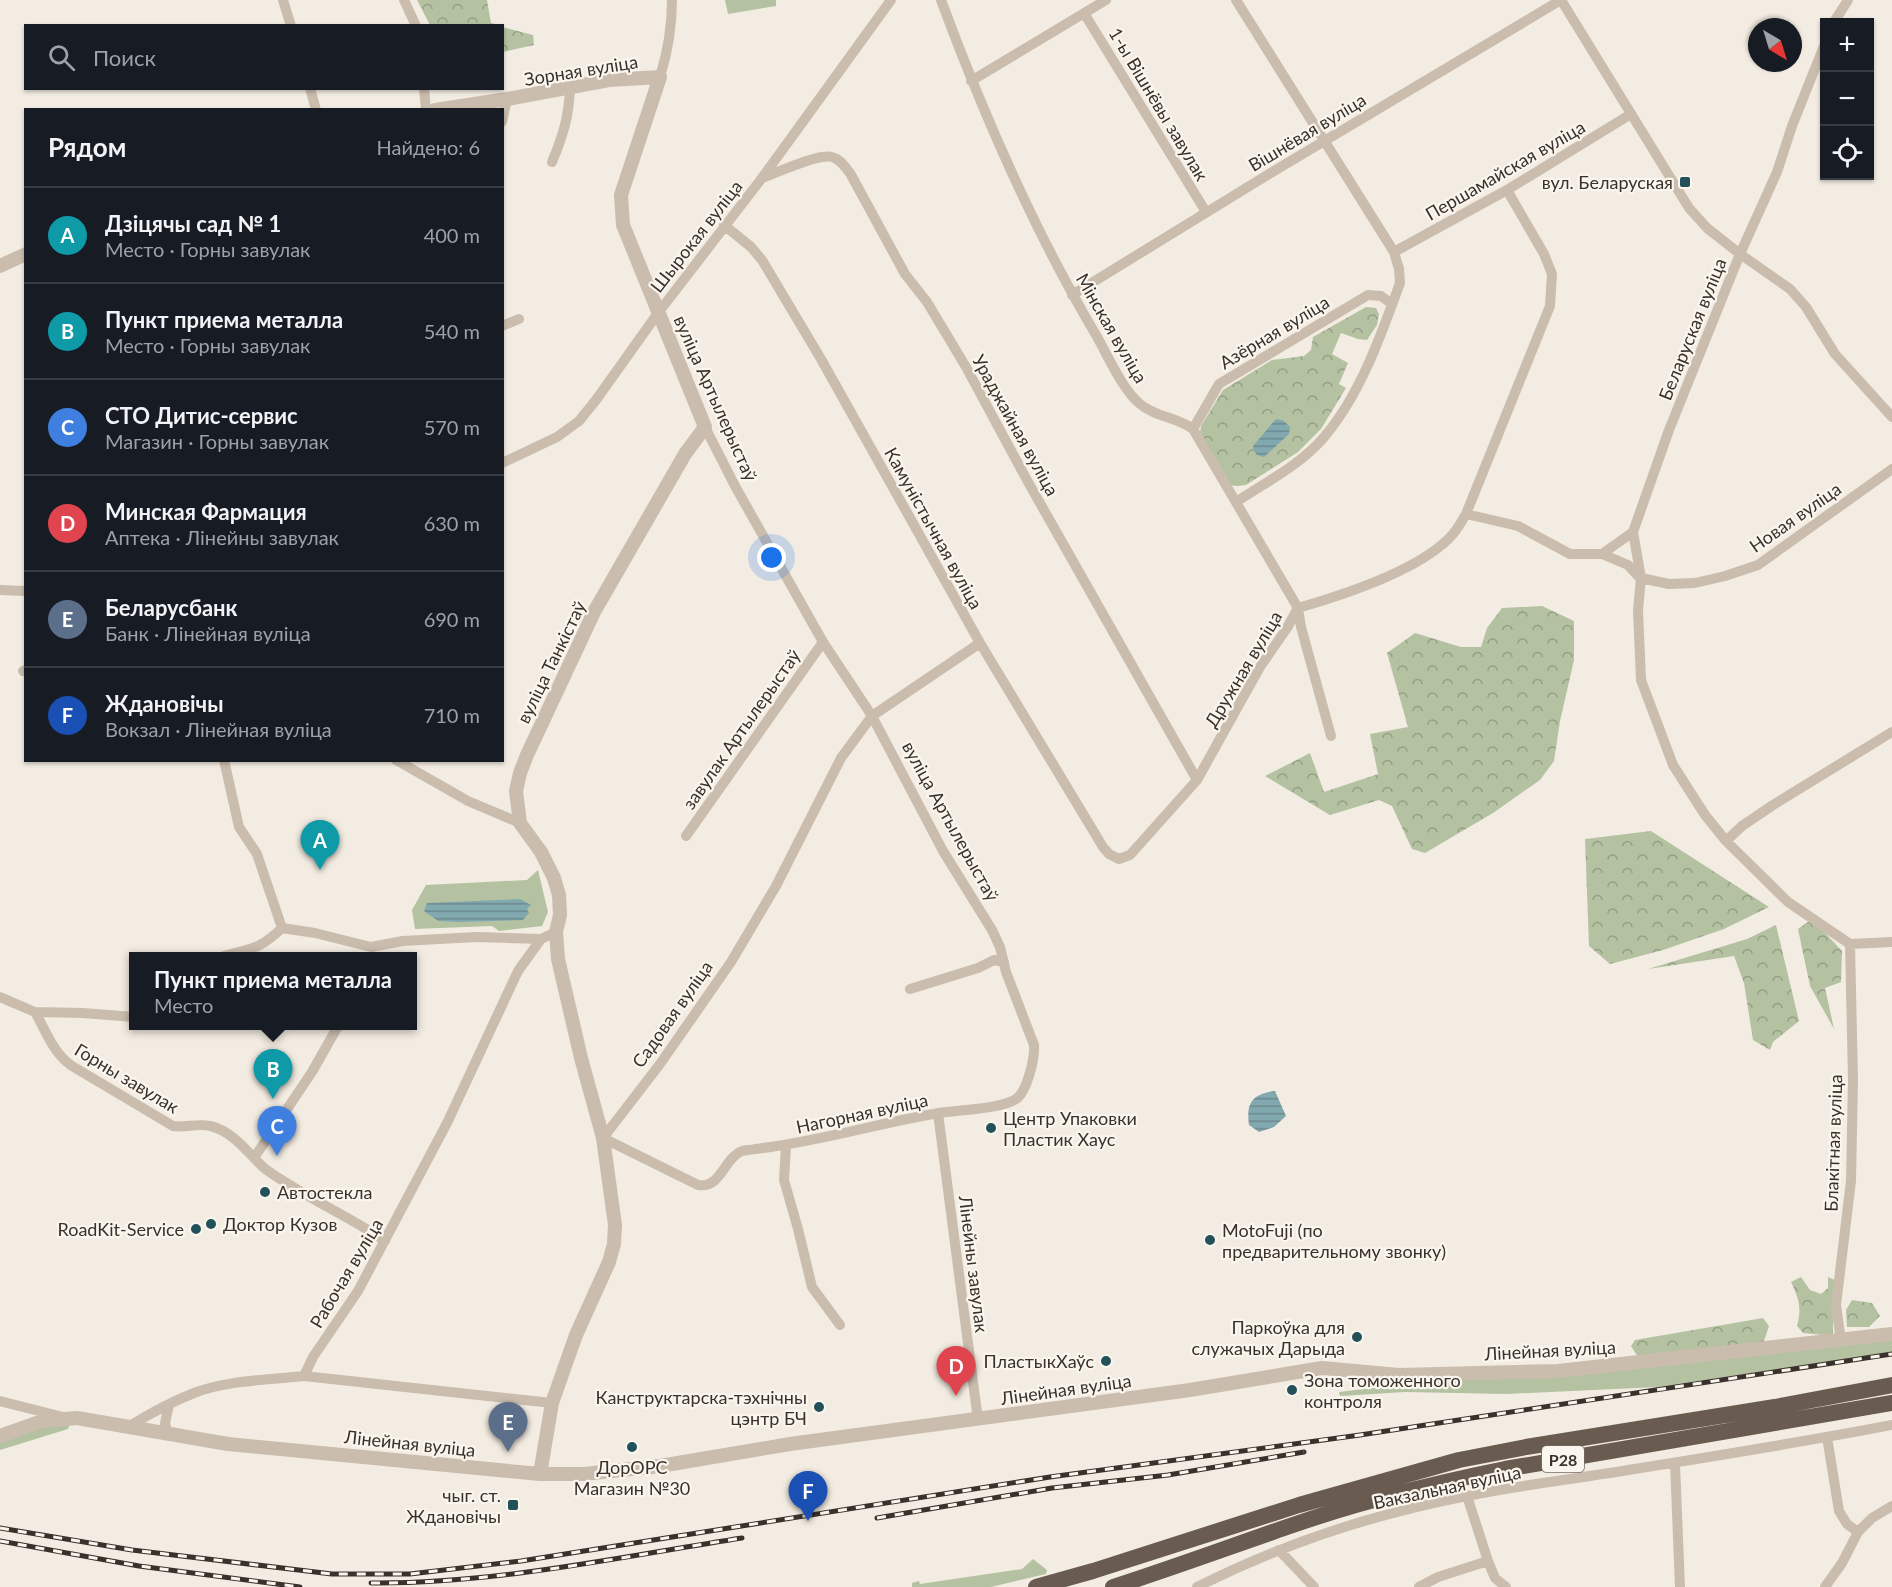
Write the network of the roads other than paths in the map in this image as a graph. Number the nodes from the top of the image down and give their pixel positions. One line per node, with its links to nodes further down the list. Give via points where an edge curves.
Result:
1 (283, 0): 12 (street)
2 (404, 0): 13 (street)
3 (672, 0): 15 (street, вуліца Артылерыстаў, via 669,47)
4 (891, 0): 28 (street, Шырокая вуліца)
5 (941, 0): 16 (street, Мінская вуліца)
6 (1106, 0): 10 (street)
7 (1236, 0): 26 (street)
8 (1561, 0): 25 (street, Беларуская вуліца); 26 (street, Вішнёвая вуліца)
9 (1848, 0): 11 (street)
10 (1084, 13): 16 (street); 30 (street, 1-ы Вішнёвы завулак)
11 (1837, 18)
12 (290, 24)
13 (415, 24)
14 (1820, 56): 33 (street, via 1777,172)
15 (660, 77): 17 (street, Зорная вуліца, via 609,80); 38 (street, вуліца Артылерыстаў, via 621,195 622,225)
16 (971, 81): 36 (street, Мінская вуліца, via 1019,191)
17 (570, 88): 20 (street, Зорная вуліца); 27 (street, via 569,112)
18 (311, 90): 21 (street)
19 (424, 90): 22 (street)
20 (507, 99): 23 (street, Зорная вуліца); 24 (street, Зорная вуліца)
21 (315, 108)
22 (426, 108)
23 (448, 108)
24 (504, 113)
25 (1631, 114): 29 (street, Першамайская вуліца); 33 (street, Беларуская вуліца, via 1689,208)
26 (1325, 142): 30 (street, Вішнёвая вуліца); 32 (street)
27 (552, 162)
28 (762, 178): 31 (street, Шырокая вуліца); 61 (street, Ураджайная вуліца, via 831,156 850,173 905,274 927,302 966,368)
29 (1507, 190): 32 (street, Першамайская вуліца); 47 (street, Дружная вуліца, via 1552,274 1550,306)
30 (1206, 212): 36 (street, Вішнёвая вуліца)
31 (724, 225): 38 (street, Шырокая вуліца); 55 (street, Камуністычная вуліца, via 762,261)
32 (1394, 252): 37 (street, via 1400,283)
33 (1740, 254): 41 (street, via 1795,295 1835,354); 48 (street, Беларуская вуліца)
34 (24, 255): 35 (street)
35 (0, 266)
36 (1072, 295): 43 (street, Мінская вуліца, via 1132,396 1148,410)
37 (1392, 304): 43 (street, Азёрная вуліца, via 1381,296 1368,295 1219,384); 46 (street, via 1356,390 1325,436 1302,458)
38 (658, 313): 42 (street, вуліца Артылерыстаў); 44 (street, Шырокая вуліца, via 579,421 557,437)
39 (519, 319): 40 (street)
40 (504, 325)
41 (1892, 417)
42 (705, 427): 54 (street, вуліца Артылерыстаў); 62 (street, вуліца Танкістаў, via 685,454 594,612 534,739 516,791)
43 (1193, 429): 46 (street)
44 (504, 463)
45 (1892, 469): 50 (street, Новая вуліца, via 1758,565 1695,583 1669,584)
46 (1236, 502): 53 (street)
47 (1466, 514): 49 (street, via 1518,526 1570,554); 53 (street, Дружная вуліца, via 1454,533 1421,559 1332,598)
48 (1633, 532): 49 (street); 50 (street, Беларуская вуліца)
49 (1602, 554): 50 (street, via 1628,565)
50 (1641, 578): 64 (street, via 1641,680 1673,765)
51 (0, 590): 52 (street)
52 (24, 591)
53 (1298, 608): 58 (street); 61 (street, Дружная вуліца)
54 (823, 642): 56 (street, вуліца Артылерыстаў); 63 (street, завулак Артылерыстаў)
55 (980, 643): 56 (street, Садовая вуліца); 65 (street, Камуністычная вуліца)
56 (872, 716): 73 (street, вуліца Артылерыстаў, via 943,851 992,930); 80 (street, Садовая вуліца, via 841,758 776,886 731,962)
57 (1892, 732): 64 (street, via 1773,805)
58 (1331, 736)
59 (224, 762): 66 (street, via 239,827 257,854)
60 (400, 762): 62 (street, via 468,801)
61 (1197, 780): 65 (street, Дружная вуліца, via 1131,855 1119,859)
62 (520, 823): 67 (street, вуліца Танкістаў, via 554,878 560,915)
63 (686, 836)
64 (1726, 842): 70 (street, via 1788,902)
65 (1109, 854)
66 (282, 928): 71 (street, via 261,946); 72 (street, via 315,933)
67 (556, 932): 68 (street, Рабочая вуліца); 80 (street, вуліца Танкістаў, via 558,959)
68 (541, 939): 72 (street, via 420,940); 83 (street, Рабочая вуліца, via 518,971 452,1113)
69 (1892, 942): 70 (street)
70 (1850, 944): 86 (street, Блакітная вуліца, via 1851,1170 1836,1305)
71 (241, 952)
72 (370, 952)
73 (1005, 967): 74 (street, via 994,960); 79 (street, Нагорная вуліца, via 1034,1045 1035,1054 1021,1095 998,1105)
74 (910, 989)
75 (0, 997): 76 (street, Горны завулак)
76 (35, 1012): 77 (street, Горны завулак); 82 (street, Горны завулак, via 55,1050 72,1066 173,1126 217,1129 244,1146)
77 (129, 1017)
78 (336, 1030): 82 (street)
79 (938, 1113): 81 (street, Нагорная вуліца); 94 (street, Лінейны завулак)
80 (603, 1138): 81 (street, Нагорная вуліца, via 706,1186 743,1151); 90 (street, via 614,1244)
81 (786, 1146): 84 (street, via 784,1180 812,1287)
82 (254, 1158): 83 (street, Горны завулак, via 265,1169)
83 (385, 1241): 87 (street, Рабочая вуліца, via 358,1292)
84 (840, 1325)
85 (1892, 1334): 86 (street, Лінейная вуліца)
86 (1841, 1341): 94 (street, Лінейная вуліца, via 1558,1371 1399,1375 1322,1368)
87 (304, 1376): 90 (street); 92 (street, via 227,1384 194,1392)
88 (1892, 1385): 107 (highway, Р28, via 1459,1460)
89 (0, 1401): 93 (street)
90 (552, 1403): 101 (street)
91 (1892, 1403): 108 (highway, Р28, via 1443,1481 1289,1526)
92 (169, 1405): 96 (street); 97 (street, via 165,1423)
93 (63, 1418): 96 (street, Лінейная вуліца); 98 (street, Лінейная вуліца, via 42,1420)
94 (978, 1419): 101 (street, Лінейная вуліца, via 651,1467)
95 (1892, 1425): 99 (street, Вакзальная вуліца)
96 (128, 1427): 97 (street, Лінейная вуліца)
97 (168, 1435): 101 (street, Лінейная вуліца)
98 (0, 1436)
99 (1827, 1437): 100 (street, Вакзальная вуліца); 104 (street, via 1839,1511)
100 (1675, 1463): 102 (street, Вакзальная вуліца); 113 (street)
101 (540, 1474)
102 (1467, 1496): 105 (street, Вакзальная вуліца, via 1372,1519); 106 (street)
103 (1892, 1506): 104 (street)
104 (1858, 1532): 114 (street)
105 (1279, 1550): 109 (street, Вакзальная вуліца); 110 (street)
106 (1488, 1561): 111 (street); 112 (street, via 1495,1578)
107 (1036, 1587)
108 (1113, 1587)
109 (1197, 1587)
110 (1314, 1587)
111 (1419, 1587)
112 (1506, 1587)
113 (1680, 1587)
114 (1825, 1587)

